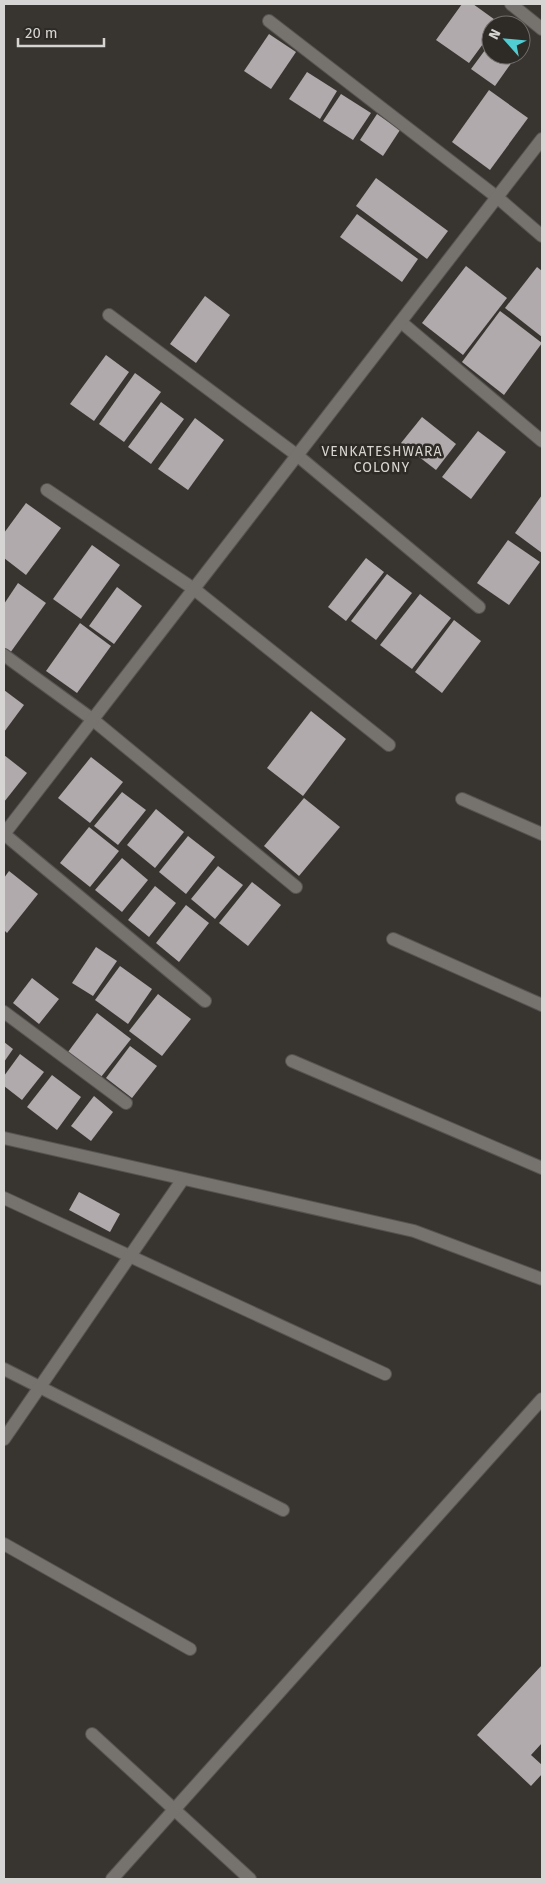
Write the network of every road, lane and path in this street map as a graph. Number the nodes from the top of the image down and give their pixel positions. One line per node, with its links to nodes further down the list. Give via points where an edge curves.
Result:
1 (511, 4): 3 (street)
2 (268, 21): 5 (street)
3 (542, 28)
4 (542, 139): 5 (street)
5 (498, 198): 6 (street); 8 (street)
6 (542, 236)
7 (109, 315): 10 (street)
8 (401, 322): 9 (street); 10 (street)
9 (542, 441)
10 (298, 456): 12 (street); 13 (street)
11 (47, 490): 12 (street)
12 (194, 589): 15 (street); 16 (street)
13 (479, 607)
14 (4, 655): 15 (street)
15 (92, 719): 18 (street); 20 (street)
16 (389, 745)
17 (462, 799): 19 (street)
18 (4, 834): 22 (street)
19 (542, 834)
20 (296, 886)
21 (393, 939): 23 (street)
22 (205, 1001)
23 (542, 1005)
24 (4, 1012): 26 (street)
25 (292, 1061): 28 (street)
26 (126, 1104)
27 (4, 1138): 29 (street)
28 (542, 1168)
29 (183, 1179): 31 (street); 32 (street, via 414,1232)
30 (4, 1198): 31 (street)
31 (130, 1256): 34 (street); 35 (street)
32 (542, 1279)
33 (4, 1369): 35 (street)
34 (385, 1374)
35 (39, 1388): 37 (street); 38 (street)
36 (542, 1399): 42 (street)
37 (4, 1439)
38 (283, 1510)
39 (4, 1544): 40 (street)
40 (190, 1649)
41 (92, 1734): 42 (street)
42 (174, 1811): 43 (street); 44 (street)
43 (112, 1879)
44 (250, 1879)

